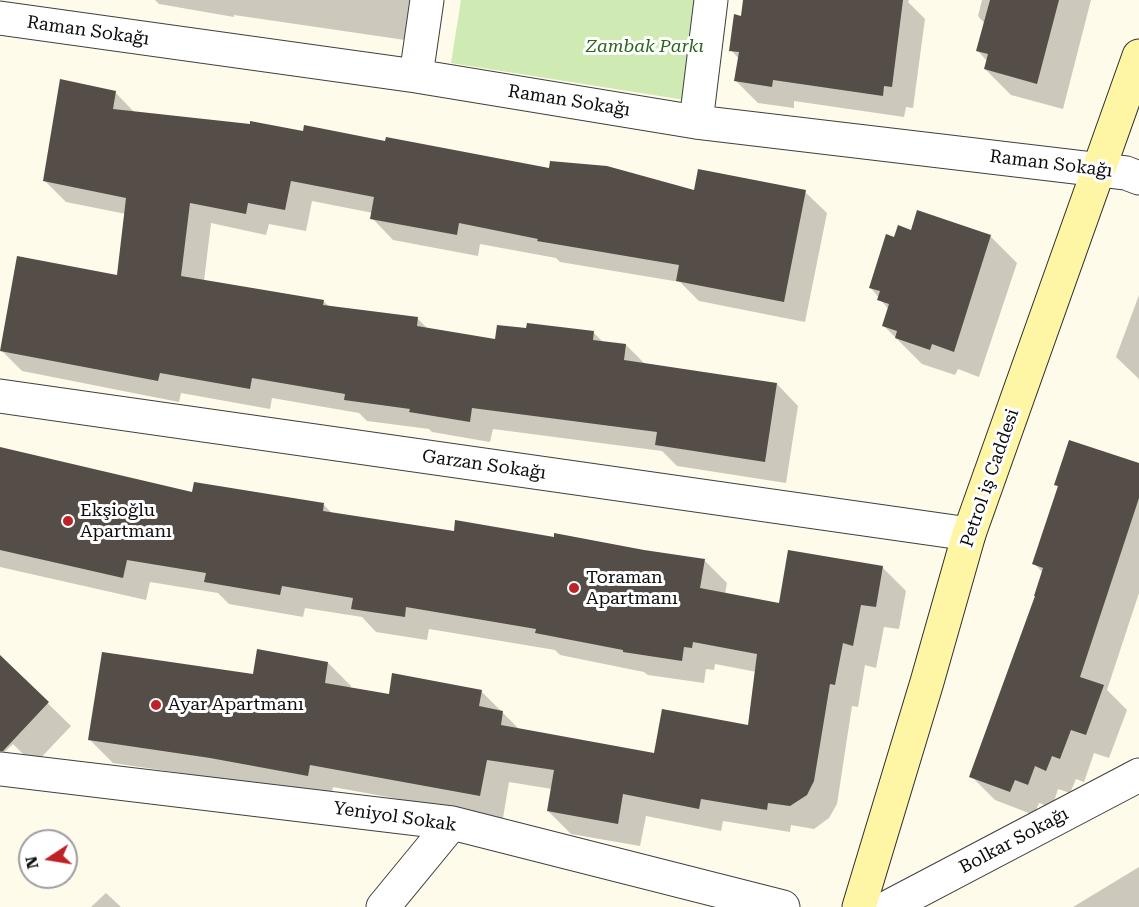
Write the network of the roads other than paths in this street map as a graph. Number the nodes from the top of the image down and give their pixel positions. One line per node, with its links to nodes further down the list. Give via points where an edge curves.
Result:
1 (427, 0): 5 (street)
2 (711, 0): 6 (street)
3 (0, 18): 5 (street, Raman Sokağı)
4 (1139, 56): 7 (street, Petrol iş Caddesi)
5 (416, 76): 6 (street, Raman Sokağı)
6 (696, 122): 7 (street, Raman Sokağı)
7 (1100, 170): 8 (street, Raman Sokağı); 10 (street, Petrol iş Caddesi)
8 (1139, 178)
9 (0, 396): 10 (street, Garzan Sokağı)
10 (969, 534): 16 (street, Petrol iş Caddesi)
11 (0, 769): 13 (street, Yeniyol Sokak)
12 (1139, 776): 17 (street, Bolkar Sokağı)
13 (452, 823): 14 (street); 15 (street, Yeniyol Sokak)
14 (383, 907)
15 (783, 907)
16 (859, 907)
17 (888, 907)

